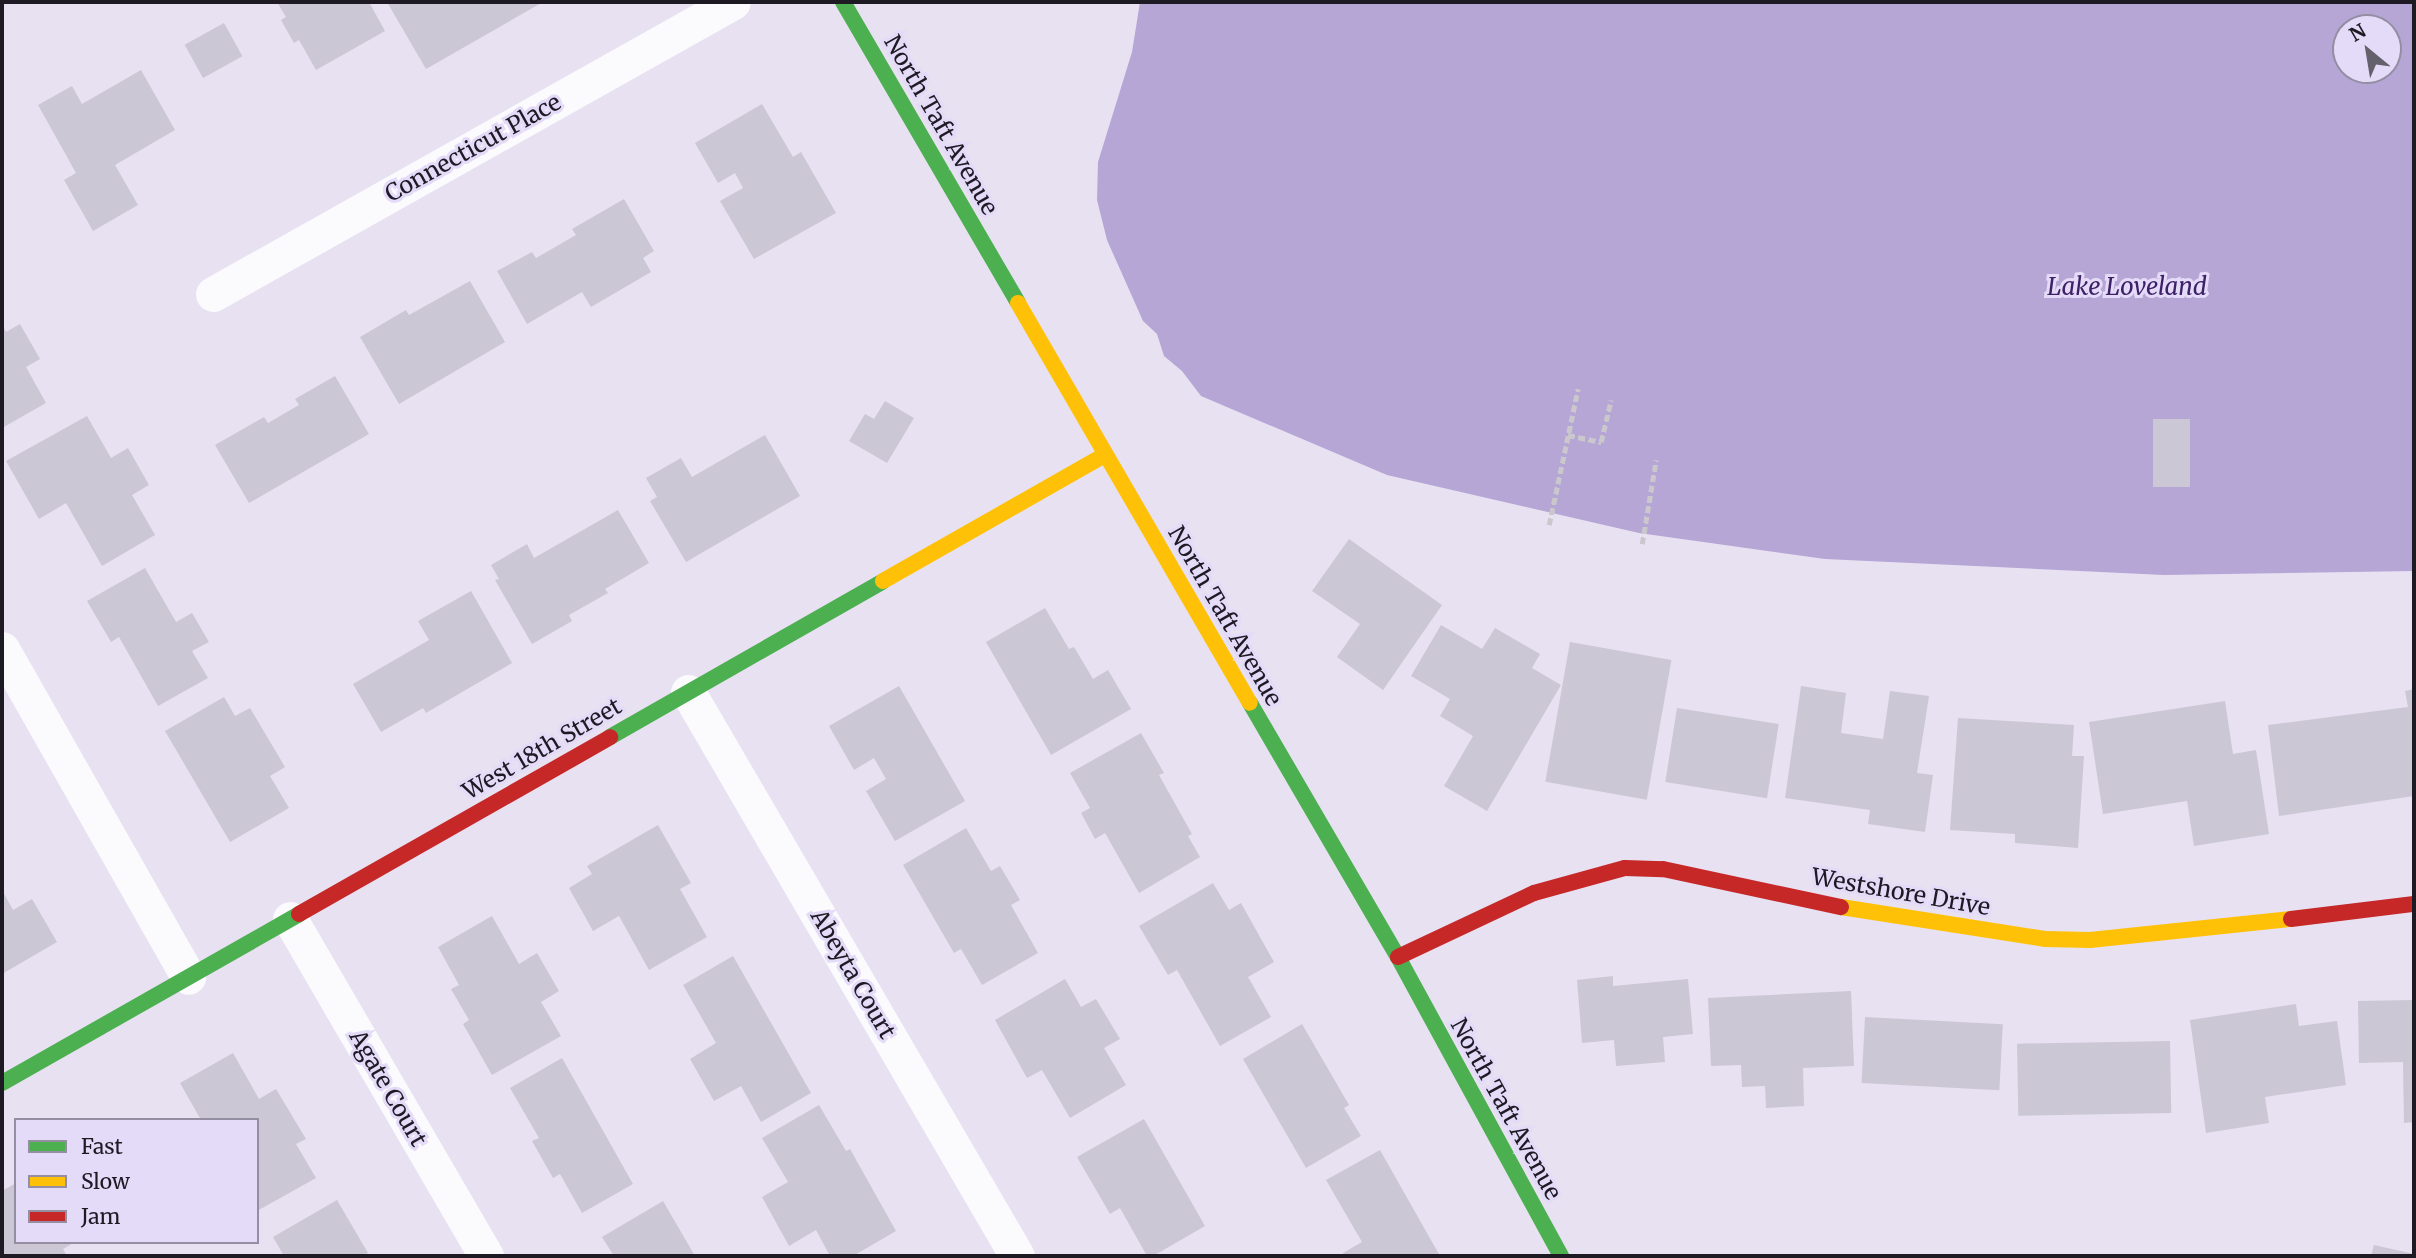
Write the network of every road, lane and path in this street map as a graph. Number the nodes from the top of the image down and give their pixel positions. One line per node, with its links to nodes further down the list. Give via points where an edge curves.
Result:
1 (733, 2): 3 (street, Connecticut Place)
2 (843, 2): 7 (street, North Taft Avenue)
3 (213, 294)
4 (1578, 389): 6 (path)
5 (1611, 400): 6 (path, via 1601,442)
6 (1568, 435): 9 (path)
7 (1105, 455): 12 (street, West 18th Street); 15 (street, North Taft Avenue)
8 (1656, 460): 10 (path)
9 (1549, 525)
10 (1642, 544)
11 (2, 649): 16 (street)
12 (688, 692): 14 (street, West 18th Street); 19 (street, Abeyta Court)
13 (2414, 904): 15 (street, Westshore Drive, via 2197,931 2045,939 1861,911 1689,873 1625,868 1534,893)
14 (290, 919): 16 (street, West 18th Street); 18 (street, Agate Court)
15 (1398, 957): 20 (street, North Taft Avenue)
16 (188, 977): 17 (street, West 18th Street)
17 (2, 1083)
18 (486, 1256)
19 (1017, 1256)
20 (1561, 1256)

